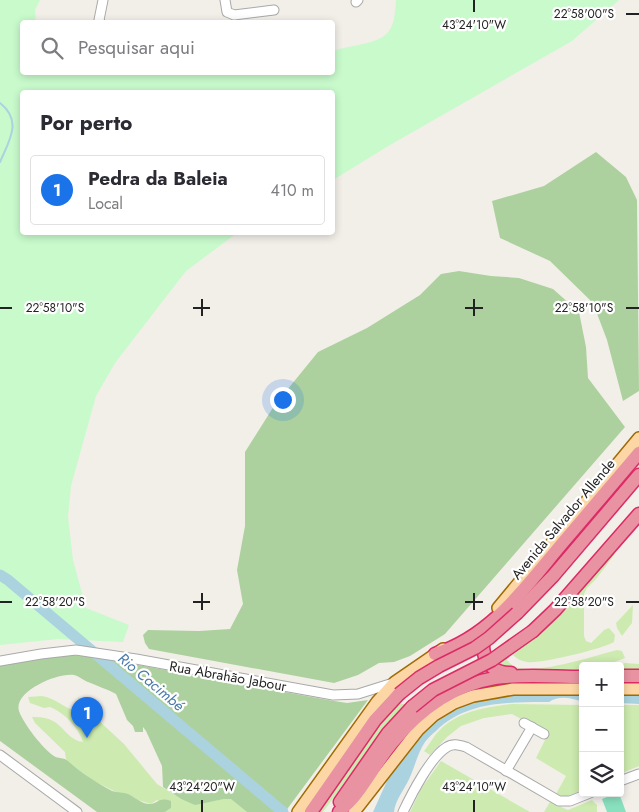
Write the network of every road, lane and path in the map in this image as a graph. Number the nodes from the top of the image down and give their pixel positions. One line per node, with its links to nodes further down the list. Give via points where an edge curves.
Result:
1 (103, 0): 4 (street)
2 (225, 0): 3 (street, via 227,12 234,15)
3 (274, 10)
4 (99, 20)
5 (639, 438): 10 (main road, via 500,605 476,628)
6 (639, 453): 9 (highway, Avenida Salvador Allende)
7 (639, 475): 9 (highway, Avenida Salvador Allende, via 553,576)
8 (639, 514): 29 (highway, bridge, via 533,631 492,660 433,690 412,707 388,733)
9 (514, 609): 10 (highway, via 456,648); 12 (highway, via 484,638 485,657 498,671); 16 (highway, bridge, via 489,638 475,648)
10 (435, 654): 16 (main road)
11 (0, 661): 16 (street, Rua Abrahão Jabour, via 76,650 333,695)
12 (536, 676): 13 (highway); 30 (highway, via 480,681 435,702 392,742 357,794)
13 (579, 677)
14 (624, 678): 15 (highway)
15 (637, 685): 17 (main road)
16 (397, 688): 27 (main road, via 377,702); 28 (highway)
17 (624, 688)
18 (579, 689): 24 (main road, via 513,689 454,703 418,730)
19 (544, 734): 21 (street, via 528,725)
20 (0, 755): 26 (street)
21 (506, 770): 25 (street, via 559,801); 33 (street, via 462,746 448,746 427,770)
22 (639, 774): 23 (street)
23 (624, 780)
24 (368, 794): 31 (main road); 32 (street)
25 (580, 797)
26 (77, 812)
27 (298, 812)
28 (310, 812)
29 (333, 812)
30 (339, 812)
31 (354, 812)
32 (364, 812)
33 (403, 812)

